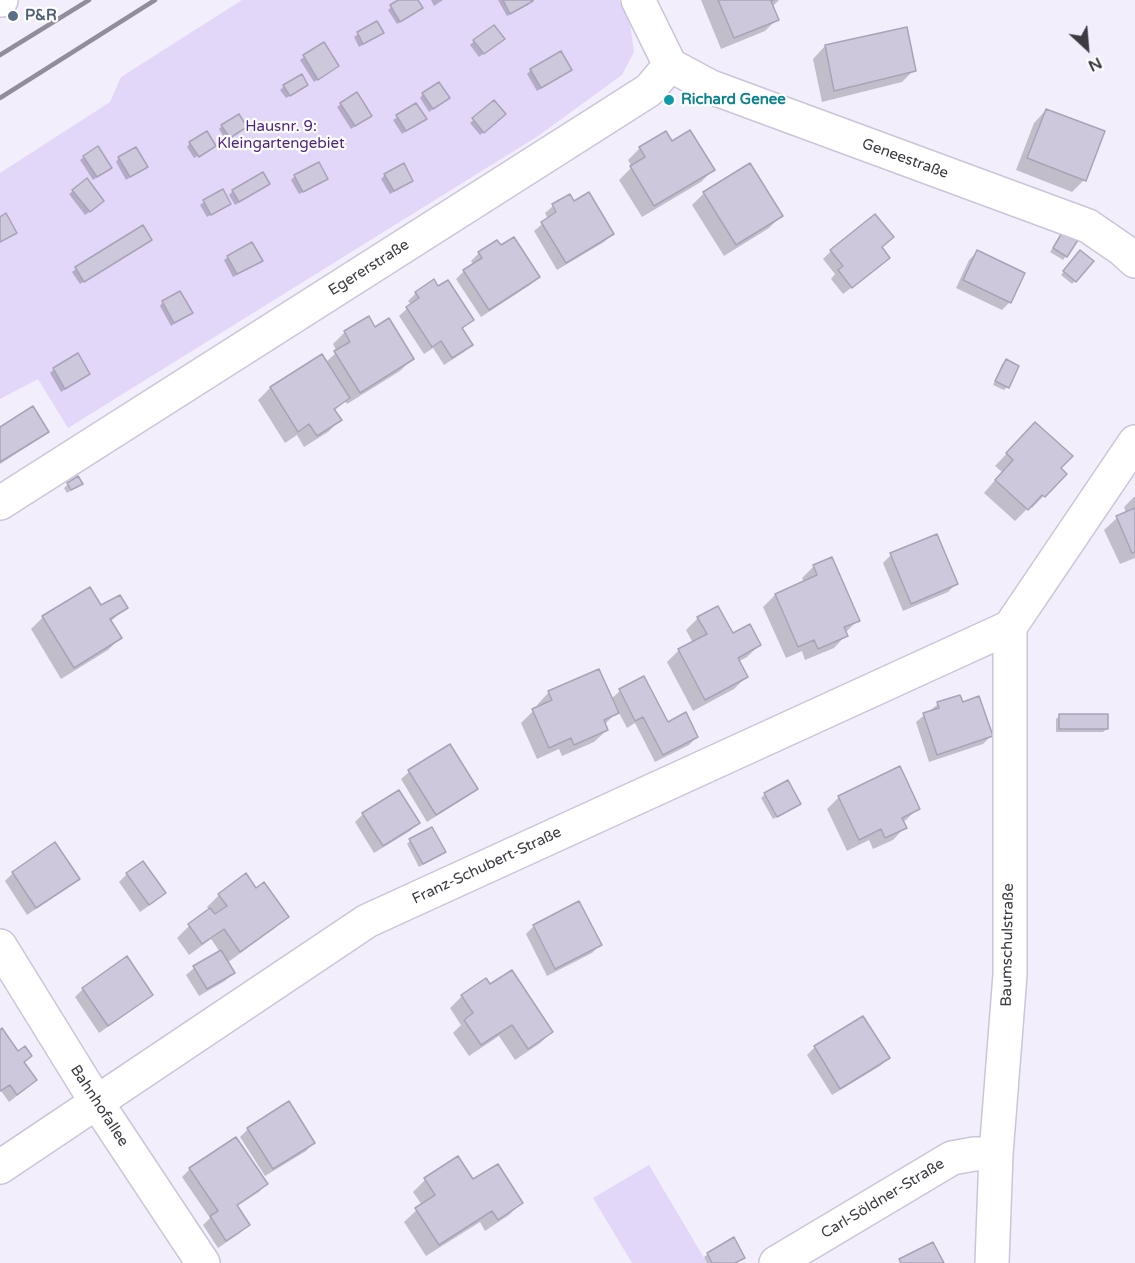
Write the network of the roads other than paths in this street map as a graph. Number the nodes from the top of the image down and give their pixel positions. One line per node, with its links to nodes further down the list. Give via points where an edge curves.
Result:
1 (638, 0): 2 (street)
2 (670, 65): 3 (street, Geneestraße, via 711,87 1088,226); 5 (street, Egererstraße, via 649,90)
3 (1135, 261)
4 (1135, 442): 6 (street)
5 (0, 503)
6 (1010, 627): 8 (street, Franz-Schubert-Straße, via 367,921); 9 (street, Baumschulstraße, via 1010,975)
7 (0, 946): 8 (street, Bahnhofallee)
8 (97, 1103): 10 (street, Franz-Schubert-Straße); 11 (street, Bahnhofallee)
9 (996, 1154): 12 (street, Carl-Söldner-Straße, via 952,1158); 13 (street, Baumschulstraße)
10 (0, 1167)
11 (203, 1263)
12 (776, 1263)
13 (992, 1263)

